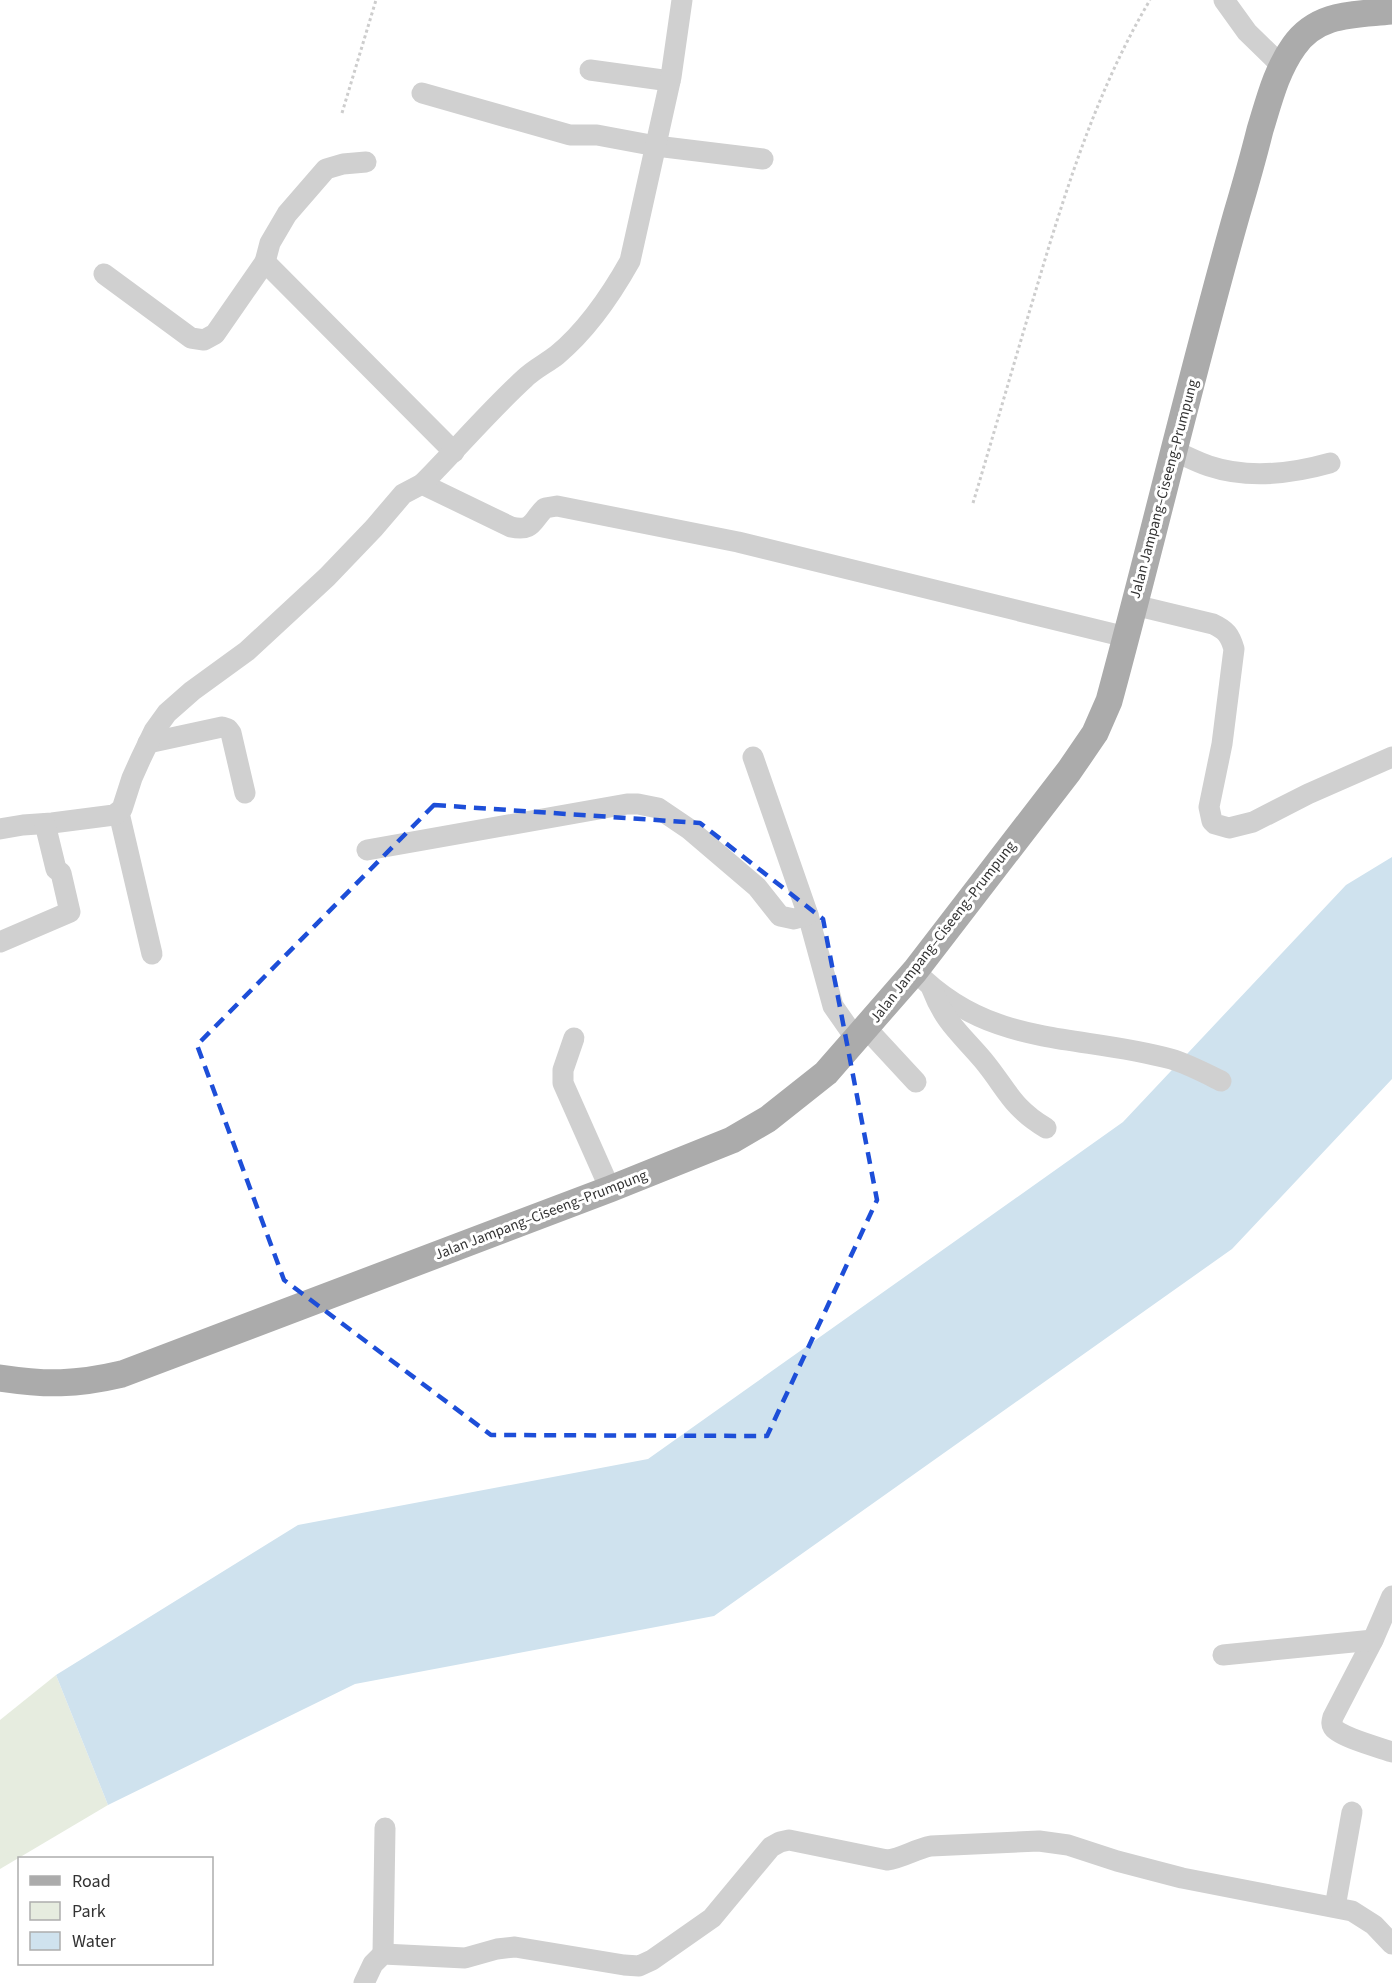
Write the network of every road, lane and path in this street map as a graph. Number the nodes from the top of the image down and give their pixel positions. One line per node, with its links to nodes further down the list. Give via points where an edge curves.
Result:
1 (376, 0): 10 (path)
2 (682, 0): 8 (street)
3 (1150, 0): 20 (path, via 1090,123 1064,197)
4 (1224, 0): 6 (street, via 1247,32)
5 (1392, 11): 6 (main road, Jalan Jampang–Ciseeng–Prumpung, via 1322,21 1294,45)
6 (1281, 66): 16 (main road, Jalan Jampang–Ciseeng–Prumpung)
7 (591, 70): 8 (street)
8 (670, 81): 11 (street)
9 (423, 93): 11 (street, via 570,135 597,135)
10 (342, 113)
11 (656, 146): 12 (street); 17 (street, via 630,261 622,276 575,338 523,380)
12 (763, 159)
13 (366, 162): 14 (street, via 326,169 287,214 270,243)
14 (265, 262): 15 (street, via 215,334 204,340 191,338); 17 (street)
15 (104, 274)
16 (1174, 451): 18 (street, via 1210,466 1268,474); 21 (main road, Jalan Jampang–Ciseeng–Prumpung)
17 (454, 452): 19 (street)
18 (1330, 463)
19 (422, 484): 22 (street, via 517,528 532,525 545,508 557,506 738,542); 23 (street, via 403,494 327,577 247,651 167,713)
20 (973, 503)
21 (1134, 605): 22 (main road, Jalan Jampang–Ciseeng–Prumpung); 25 (street, via 1213,624 1231,637 1234,649 1222,744 1209,807 1215,824 1229,828 1253,822)
22 (1126, 637): 34 (main road, Jalan Jampang–Ciseeng–Prumpung, via 1109,701 1095,733)
23 (148, 743): 26 (street, via 225,727 231,733); 27 (street)
24 (753, 757): 31 (street)
25 (1392, 757)
26 (245, 793)
27 (119, 813): 28 (street); 33 (street)
28 (45, 824): 29 (street); 32 (street, via 70,912)
29 (0, 829)
30 (367, 850): 31 (street, via 638,804 658,808 689,829 757,887 780,916 794,919)
31 (808, 915): 35 (street, via 833,1006)
32 (0, 942)
33 (152, 954)
34 (924, 980): 35 (main road, Jalan Jampang–Ciseeng–Prumpung); 38 (street, via 982,1018 1004,1027 1170,1059); 39 (street, via 948,1022 984,1061 1014,1103)
35 (861, 1034): 37 (street); 40 (main road, Jalan Jampang–Ciseeng–Prumpung, via 826,1073 768,1119 732,1140)
36 (574, 1038): 40 (street, via 563,1070 563,1083)
37 (916, 1082)
38 (1221, 1082)
39 (1046, 1128)
40 (610, 1189): 41 (main road, Jalan Jampang–Ciseeng–Prumpung, via 122,1374 61,1384)
41 (0, 1378)
42 (1392, 1596): 43 (street)
43 (1372, 1640): 44 (street); 45 (street, via 1332,1723 1341,1734)
44 (1223, 1655)
45 (1392, 1752)
46 (1352, 1812): 48 (street)
47 (385, 1828): 50 (street)
48 (1335, 1907): 49 (street, via 1362,1916); 50 (street, via 1182,1878 1054,1842 931,1846 887,1860 789,1840 771,1847 712,1918 639,1966 516,1947 465,1958)
49 (1392, 1944)
50 (383, 1954): 51 (street)
51 (364, 1983)

